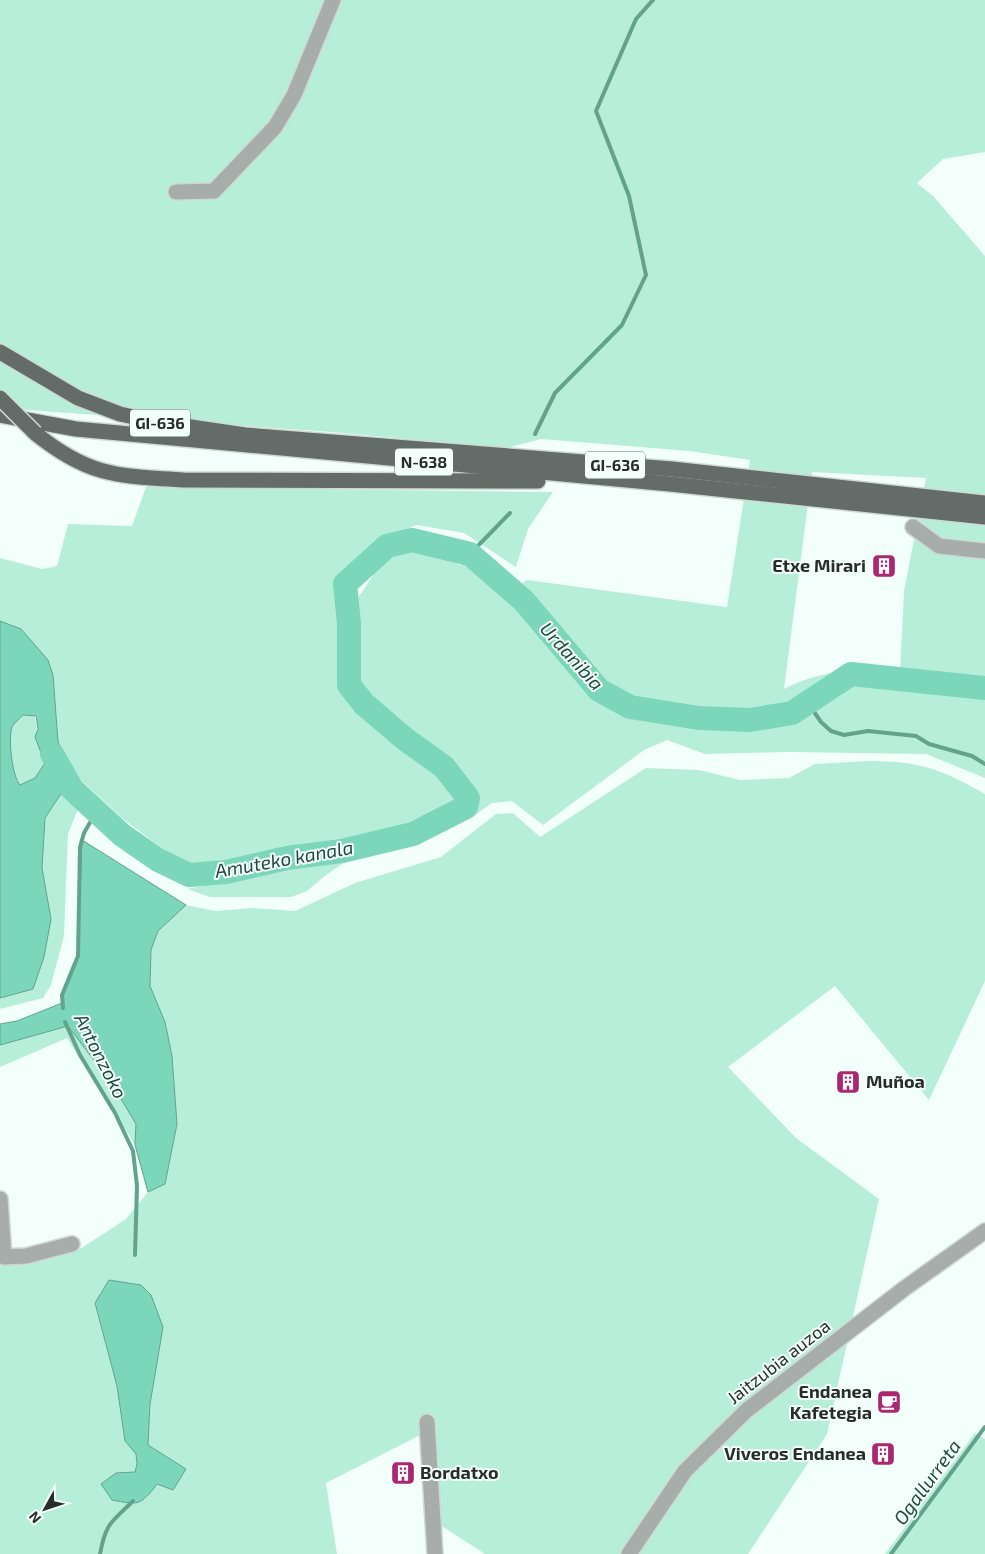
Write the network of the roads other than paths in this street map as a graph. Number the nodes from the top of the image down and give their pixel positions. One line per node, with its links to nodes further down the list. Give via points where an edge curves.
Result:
1 (333, 0): 2 (street, via 294,94 275,127 214,191)
2 (176, 192)
3 (0, 352): 6 (main road, GI-636, via 78,398 120,414)
4 (0, 398): 8 (main road, GI-636, bridge, via 61,454 86,467 114,475 183,480)
5 (0, 415): 7 (main road, N-638, via 76,429)
6 (245, 435): 7 (main road, N-638); 9 (main road, GI-636, via 672,469)
7 (178, 439): 8 (main road, N-638)
8 (670, 484): 10 (main road, GI-636)
9 (985, 503)
10 (985, 517)
11 (913, 527): 12 (street, via 939,546)
12 (985, 551)
13 (0, 1199): 16 (street)
14 (985, 1231): 19 (street, Jaitzubia auzoa, via 904,1288 740,1416 685,1471)
15 (72, 1244): 16 (street, via 26,1256)
16 (2, 1257)
17 (427, 1422): 18 (street)
18 (435, 1554)
19 (629, 1554)

